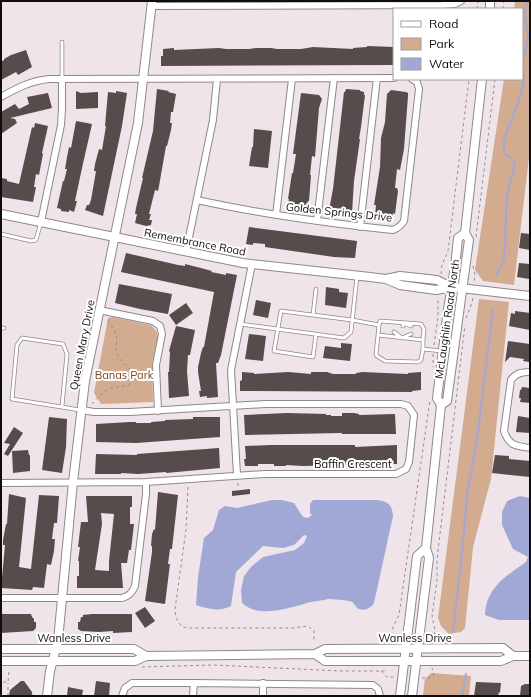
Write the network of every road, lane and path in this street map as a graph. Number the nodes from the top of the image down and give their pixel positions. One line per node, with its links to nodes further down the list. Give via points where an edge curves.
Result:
1 (461, 1): 3 (street, via 449,5)
2 (152, 4): 3 (street); 9 (main road, Queen Mary Drive)
3 (226, 4)
4 (62, 42): 11 (lane)
5 (292, 78): 6 (street); 10 (street); 19 (street)
6 (334, 78): 7 (street); 20 (street)
7 (377, 78): 8 (street); 22 (street)
8 (393, 78)
9 (144, 79): 10 (street); 11 (street); 25 (main road, Queen Mary Drive, via 138,123)
10 (217, 79): 17 (street, via 213,120)
11 (62, 80): 16 (street, via 34,81); 21 (street, via 61,121)
12 (413, 80): 22 (street, Golden Springs Drive, via 420,89 404,221 401,226 392,230)
13 (469, 80): 30 (path, via 448,251)
14 (482, 80): 23 (main road, McLaughlin Road North)
15 (495, 80): 26 (path)
16 (1, 97)
17 (197, 200): 19 (street, Golden Springs Drive); 27 (street)
18 (1, 214): 21 (main road, Remembrance Road)
19 (276, 215): 20 (street, Golden Springs Drive)
20 (317, 221): 22 (street, Golden Springs Drive)
21 (41, 222): 24 (lane, via 36,240); 25 (main road, Remembrance Road)
22 (360, 227)
23 (465, 233): 33 (main road, McLaughlin Road North, via 458,238); 34 (main road, McLaughlin Road North, via 469,240)
24 (1, 234)
25 (114, 237): 27 (main road, Remembrance Road); 39 (main road, Queen Mary Drive)
26 (476, 237)
27 (186, 252): 29 (main road, Remembrance Road)
28 (473, 263): 32 (path)
29 (252, 264): 31 (main road, Remembrance Road); 43 (street)
30 (441, 273)
31 (357, 276): 33 (main road, Remembrance Road, via 386,279 400,276 437,280); 42 (lane)
32 (474, 281)
33 (452, 287): 34 (main road, Remembrance Road); 58 (main road, McLaughlin Road North)
34 (462, 288): 36 (main road, Remembrance Road); 65 (main road, McLaughlin Road North, via 447,400)
35 (316, 289): 40 (lane)
36 (530, 296)
37 (438, 297): 57 (path)
38 (472, 297): 79 (path, via 466,319 437,559 432,616)
39 (99, 310): 66 (main road, Queen Mary Drive, via 85,380); 67 (street, via 153,322 160,326 162,334 156,365)
40 (313, 315): 42 (lane); 48 (lane, via 281,311)
41 (107, 319): 62 (path, via 118,335 116,350 119,358 133,377 129,385 108,390)
42 (352, 320): 44 (lane); 51 (lane, via 351,332 344,338)
43 (240, 324): 48 (lane); 64 (street, via 231,370)
44 (379, 324): 46 (lane, via 380,321); 53 (lane)
45 (395, 324): 46 (lane)
46 (403, 324): 47 (lane); 55 (lane, via 421,324 424,329)
47 (411, 326)
48 (278, 329): 51 (lane); 51 (lane, via 274,351 313,357)
49 (394, 332): 54 (lane)
50 (402, 333): 54 (lane)
51 (316, 334)
52 (410, 334): 54 (lane)
53 (378, 335): 54 (lane); 56 (lane, via 376,356 385,361 418,362 421,360)
54 (402, 338): 55 (lane)
55 (423, 340): 56 (lane)
56 (423, 349): 57 (lane)
57 (433, 350): 58 (lane); 59 (path)
58 (443, 351): 65 (main road, McLaughlin Road North, via 437,398)
59 (433, 370)
60 (530, 372): 68 (street, via 520,373 511,380 504,431 506,438 513,444)
61 (430, 396): 80 (path, via 399,615)
62 (92, 404)
63 (62, 406): 63 (lane, via 12,399 17,345 22,338 63,344 67,354); 66 (lane)
64 (232, 406): 67 (street, Baffin Crescent); 69 (street); 69 (street, Baffin Crescent, via 401,404 408,406 414,415 409,462 406,469 400,473)
65 (441, 406): 76 (main road, McLaughlin Road North)
66 (82, 410): 67 (street, Baffin Crescent); 70 (main road, Queen Mary Drive)
67 (158, 411)
68 (530, 448)
69 (237, 475): 71 (street, Baffin Crescent)
70 (73, 482): 71 (street, Baffin Crescent); 72 (street, Baffin Crescent); 78 (main road, Queen Mary Drive)
71 (146, 482): 78 (street, via 146,501 133,592 122,598)
72 (1, 483)
73 (238, 483): 75 (path)
74 (188, 487): 81 (path, via 186,530 175,609 176,618 182,626 308,626 314,631)
75 (238, 487)
76 (426, 548): 84 (main road, McLaughlin Road North, via 417,556); 85 (main road, McLaughlin Road North, via 429,558)
77 (1, 598): 78 (street)
78 (62, 599): 83 (main road, Queen Mary Drive)
79 (434, 639)
80 (390, 640)
81 (314, 642)
82 (1, 648): 83 (main road, Wanless Drive)
83 (56, 649): 87 (main road, Wanless Drive, via 134,649); 91 (main road, Queen Mary Drive)
84 (405, 649): 85 (main road, Wanless Drive); 86 (main road, Wanless Drive, via 325,649); 93 (main road, McLaughlin Road North)
85 (418, 649): 88 (main road, Wanless Drive, via 503,648); 92 (main road, McLaughlin Road North)
86 (315, 654): 87 (main road, Wanless Drive); 93 (main road, Wanless Drive, via 324,661)
87 (146, 656): 91 (main road, Wanless Drive, via 134,661)
88 (513, 656): 89 (main road, Wanless Drive); 92 (main road, Wanless Drive, via 501,661)
89 (530, 656)
90 (1, 661): 91 (main road, Wanless Drive)
91 (53, 661): 106 (main road, Queen Mary Drive)
92 (416, 661): 93 (main road, Wanless Drive); 112 (main road, McLaughlin Road North)
93 (404, 662): 111 (main road, McLaughlin Road North)
94 (9, 667): 102 (path)
95 (142, 667): 97 (path, via 213,664)
96 (431, 670): 100 (path, via 434,675)
97 (381, 671): 98 (path); 99 (path, via 388,677)
98 (384, 671)
99 (394, 677)
100 (422, 678)
101 (2, 682): 102 (path)
102 (8, 682): 105 (path)
103 (194, 683): 104 (street); 107 (street, via 132,683 125,688); 108 (street)
104 (264, 683): 109 (street); 110 (street, via 374,685)
105 (8, 696)
106 (47, 696)
107 (122, 696)
108 (193, 696)
109 (263, 696)
110 (380, 696)
111 (400, 696)
112 (412, 696)

